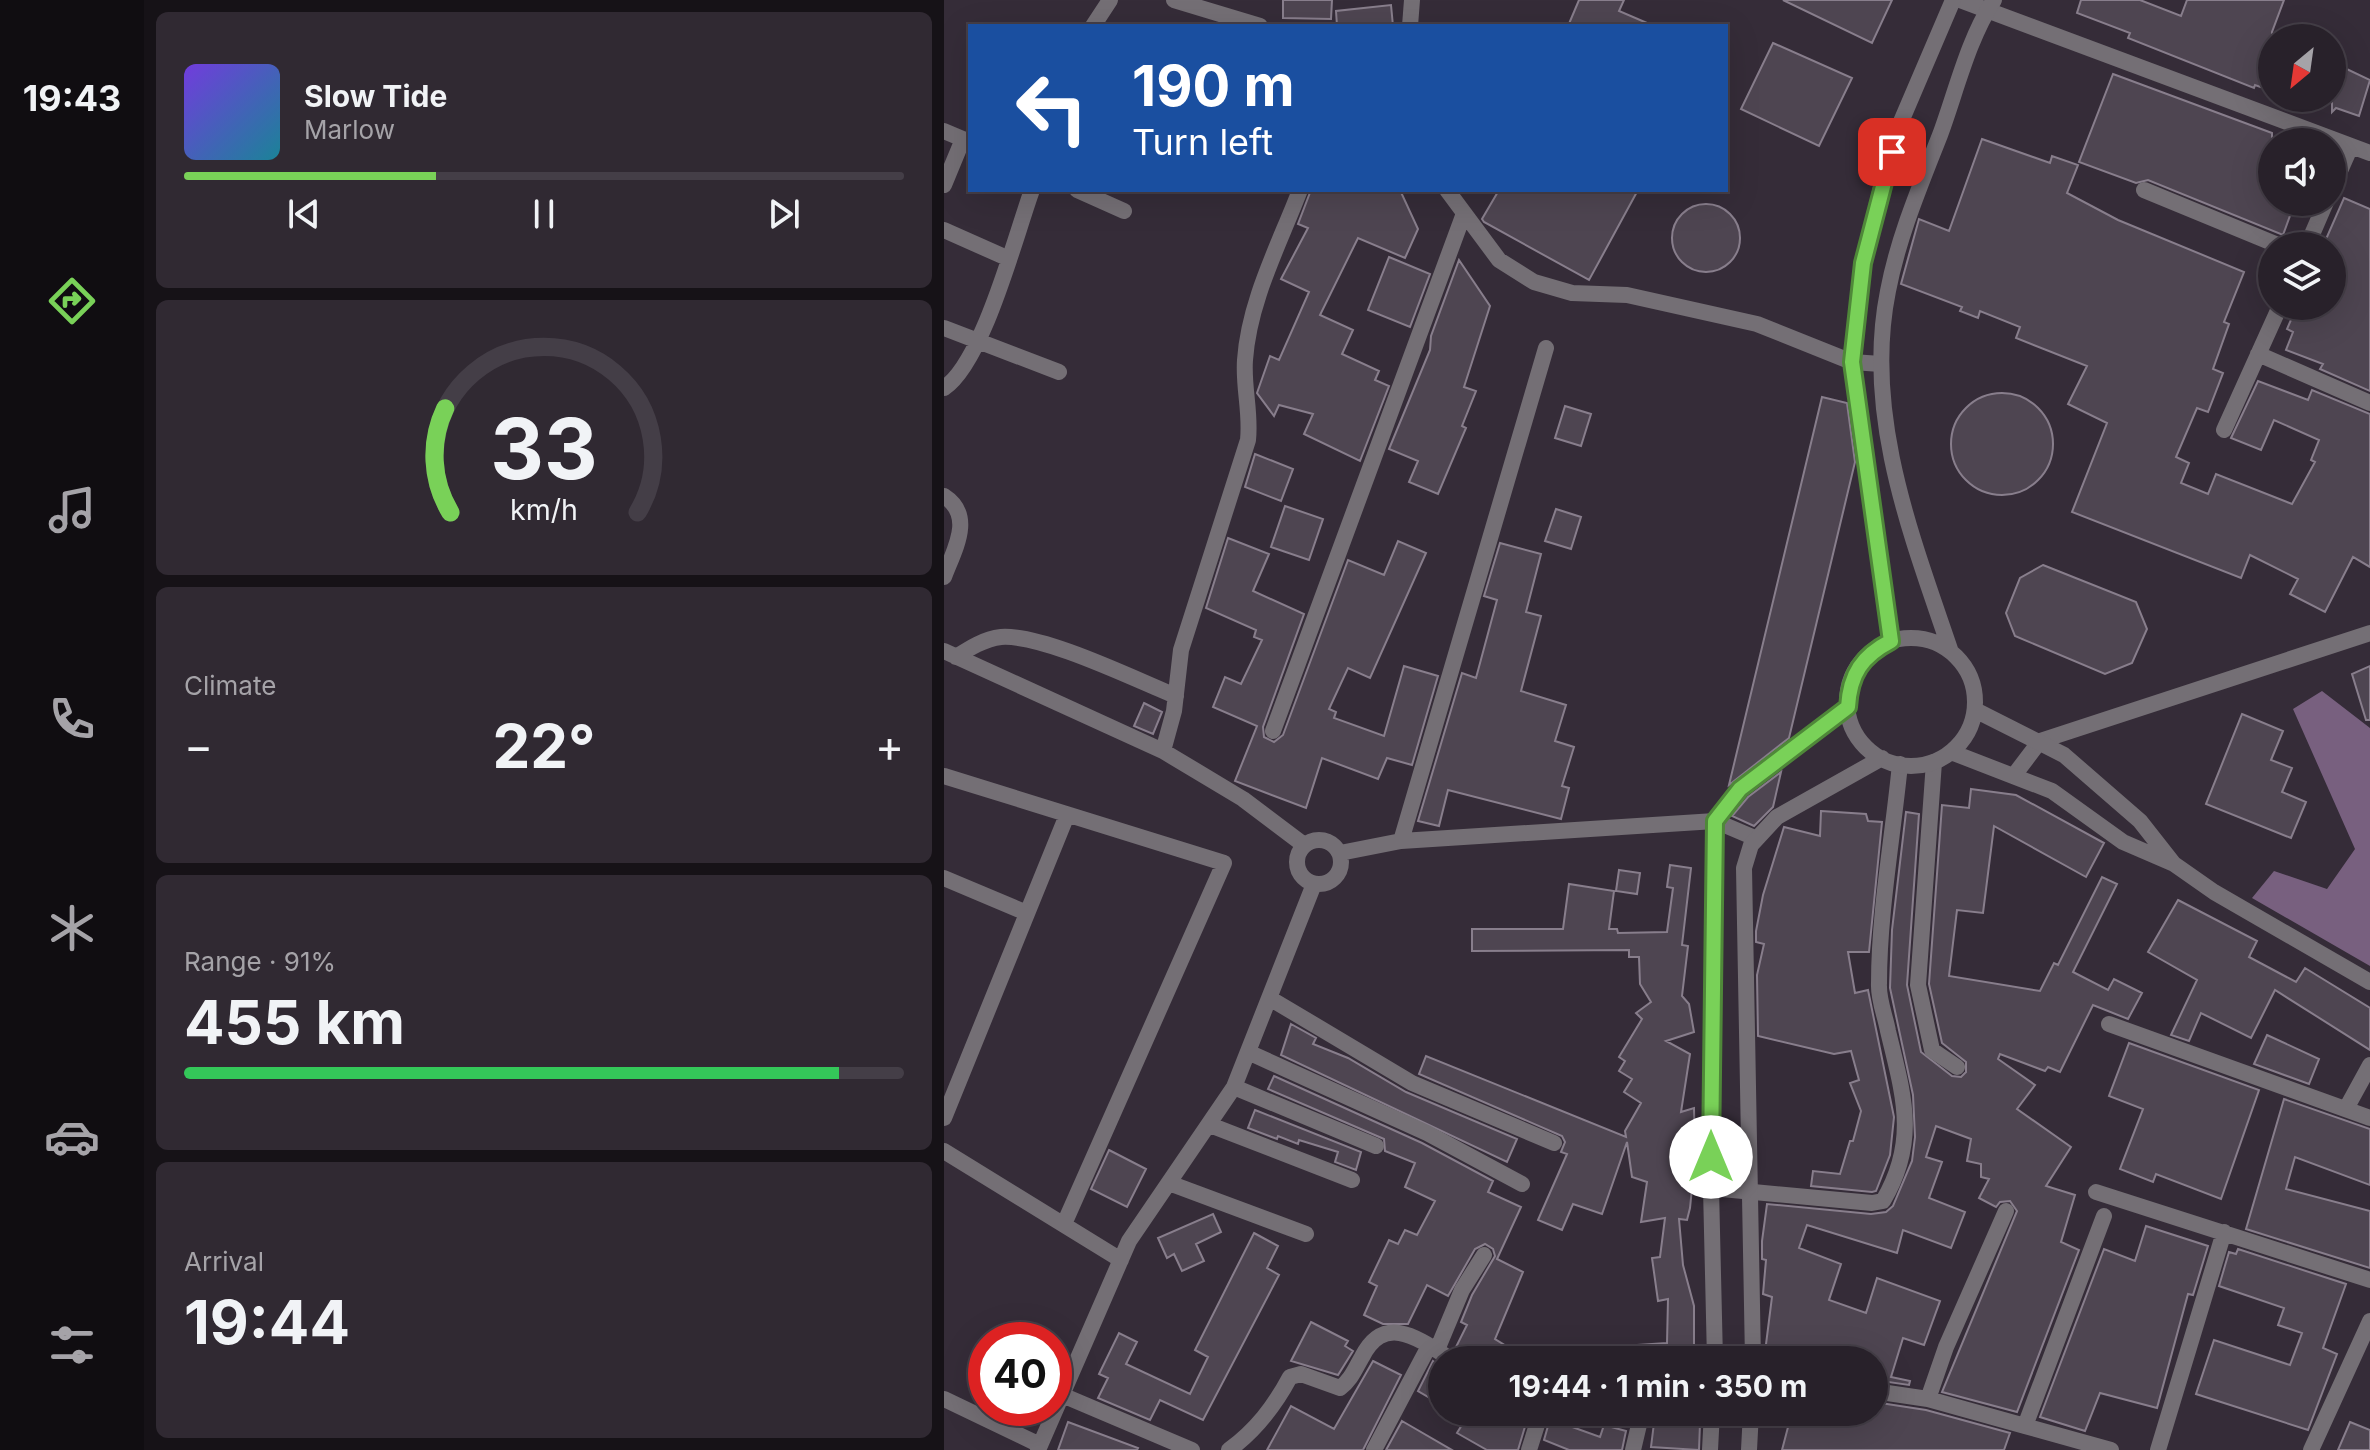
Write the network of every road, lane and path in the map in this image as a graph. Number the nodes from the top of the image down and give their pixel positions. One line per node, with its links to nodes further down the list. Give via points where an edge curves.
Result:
1 (1110, 0): 7 (street)
2 (1174, 0): 8 (street)
3 (1412, 0): 9 (street)
4 (1953, 0): 31 (street, via 1900,124 1883,179 1863,263)
5 (1960, 0): 6 (street)
6 (1991, 5): 12 (street); 32 (street, via 1910,214 1888,289)
7 (1094, 24)
8 (1253, 24)
9 (1410, 24)
10 (944, 131): 11 (street)
11 (967, 141): 15 (street)
12 (2351, 146): 13 (street); 14 (street)
13 (2370, 153)
14 (2346, 157)
15 (944, 185)
16 (2144, 190): 24 (street)
17 (1031, 192): 25 (street)
18 (1081, 192): 21 (street)
19 (1299, 192): 43 (street, via 1252,320 1245,363 1248,440 1181,650)
20 (1448, 192): 22 (street)
21 (1124, 211)
22 (1463, 216): 31 (street, via 1499,260 1534,282 1572,293 1627,295 1757,324); 46 (street)
23 (944, 230): 25 (street)
24 (2258, 237)
25 (1007, 258): 28 (street)
26 (2274, 320): 30 (street)
27 (944, 328): 28 (street)
28 (978, 341): 33 (street); 34 (street)
29 (1546, 348): 58 (street)
30 (2258, 354): 35 (street); 36 (street)
31 (1852, 362): 32 (street); 40 (street)
32 (1881, 364): 41 (street, via 1900,504)
33 (1059, 372)
34 (944, 388)
35 (2370, 403)
36 (2224, 430)
37 (944, 496): 38 (street, via 958,509 962,523)
38 (944, 577)
39 (2370, 633): 47 (street)
40 (1891, 641): 41 (street, via 1933,641); 44 (street, via 1858,666 1849,686)
41 (1951, 652): 45 (street, via 1971,678)
42 (950, 654): 43 (street, via 1001,637 1028,640); 48 (street)
43 (1176, 696): 48 (street)
44 (1848, 707): 50 (street, via 1858,737); 56 (street, via 1740,789)
45 (1975, 710): 47 (street); 49 (street, via 1971,726)
46 (1273, 731)
47 (2040, 741): 53 (street); 61 (street, via 2086,772 2140,821)
48 (1163, 751): 59 (street, via 1243,799)
49 (1951, 752): 51 (street); 53 (street)
50 (1882, 758): 52 (street); 57 (street, via 1777,817)
51 (1934, 762): 52 (street); 70 (street, via 1918,985 1932,1050)
52 (1900, 764): 83 (street, via 1878,984 1905,1095 1907,1116 1897,1171 1883,1201 1872,1203)
53 (2015, 774): 61 (street, via 2052,791 2123,842)
54 (944, 776): 55 (street)
55 (1067, 815): 64 (street); 87 (street, via 1224,863)
56 (1715, 821): 57 (street); 58 (street); 82 (street)
57 (1755, 838): 83 (street, via 1741,889)
58 (1401, 841): 60 (street)
59 (1304, 845): 60 (street, via 1324,840); 63 (street, via 1297,857 1298,871)
60 (1340, 853): 63 (street, via 1341,867 1334,879)
61 (2174, 864): 65 (street)
62 (944, 878): 64 (street)
63 (1314, 884): 66 (street)
64 (1027, 913): 73 (street)
65 (2370, 982)
66 (1271, 999): 68 (street); 76 (street, via 1412,1083)
67 (2109, 1024): 72 (street)
68 (1248, 1052): 71 (street); 81 (street, via 1427,1133)
69 (2370, 1065): 72 (street)
70 (1957, 1067)
71 (1234, 1087): 75 (street); 77 (street)
72 (2347, 1107): 74 (street)
73 (944, 1118)
74 (2370, 1118)
75 (1210, 1125): 79 (street); 80 (street)
76 (1554, 1143)
77 (1376, 1146)
78 (944, 1151): 87 (street)
79 (1352, 1180)
80 (1169, 1183): 89 (street); 91 (street)
81 (1522, 1184)
82 (1711, 1188): 83 (street); 96 (street)
83 (1748, 1192): 97 (street)
84 (2096, 1192): 88 (street)
85 (2006, 1211): 102 (street)
86 (2104, 1216): 109 (street)
87 (1064, 1224): 91 (street)
88 (2224, 1232): 92 (street); 120 (street)
89 (1306, 1234)
90 (1484, 1255): 95 (street)
91 (1121, 1260): 99 (street)
92 (2370, 1280)
93 (2370, 1321): 121 (street)
94 (1429, 1346): 113 (street, via 1395,1330 1383,1332 1371,1339 1349,1382 1340,1388 1301,1374 1290,1377 1274,1407)
95 (1434, 1346)
96 (1715, 1346)
97 (1753, 1346)
98 (1428, 1356): 114 (street)
99 (1072, 1372)
100 (1888, 1393): 102 (street)
101 (944, 1399): 111 (street)
102 (1928, 1399): 109 (street)
103 (1072, 1400): 110 (street)
104 (1049, 1426): 111 (street)
105 (1537, 1426): 115 (street)
106 (1639, 1426): 116 (street)
107 (1711, 1426): 117 (street)
108 (1750, 1426): 118 (street)
109 (2025, 1426): 119 (street)
110 (1154, 1443): 112 (street)
111 (1039, 1448)
112 (1192, 1450)
113 (1229, 1450)
114 (1374, 1450)
115 (1529, 1450)
116 (1633, 1450)
117 (1710, 1450)
118 (1749, 1450)
119 (2111, 1450)
120 (2158, 1450)
121 (2311, 1450)

